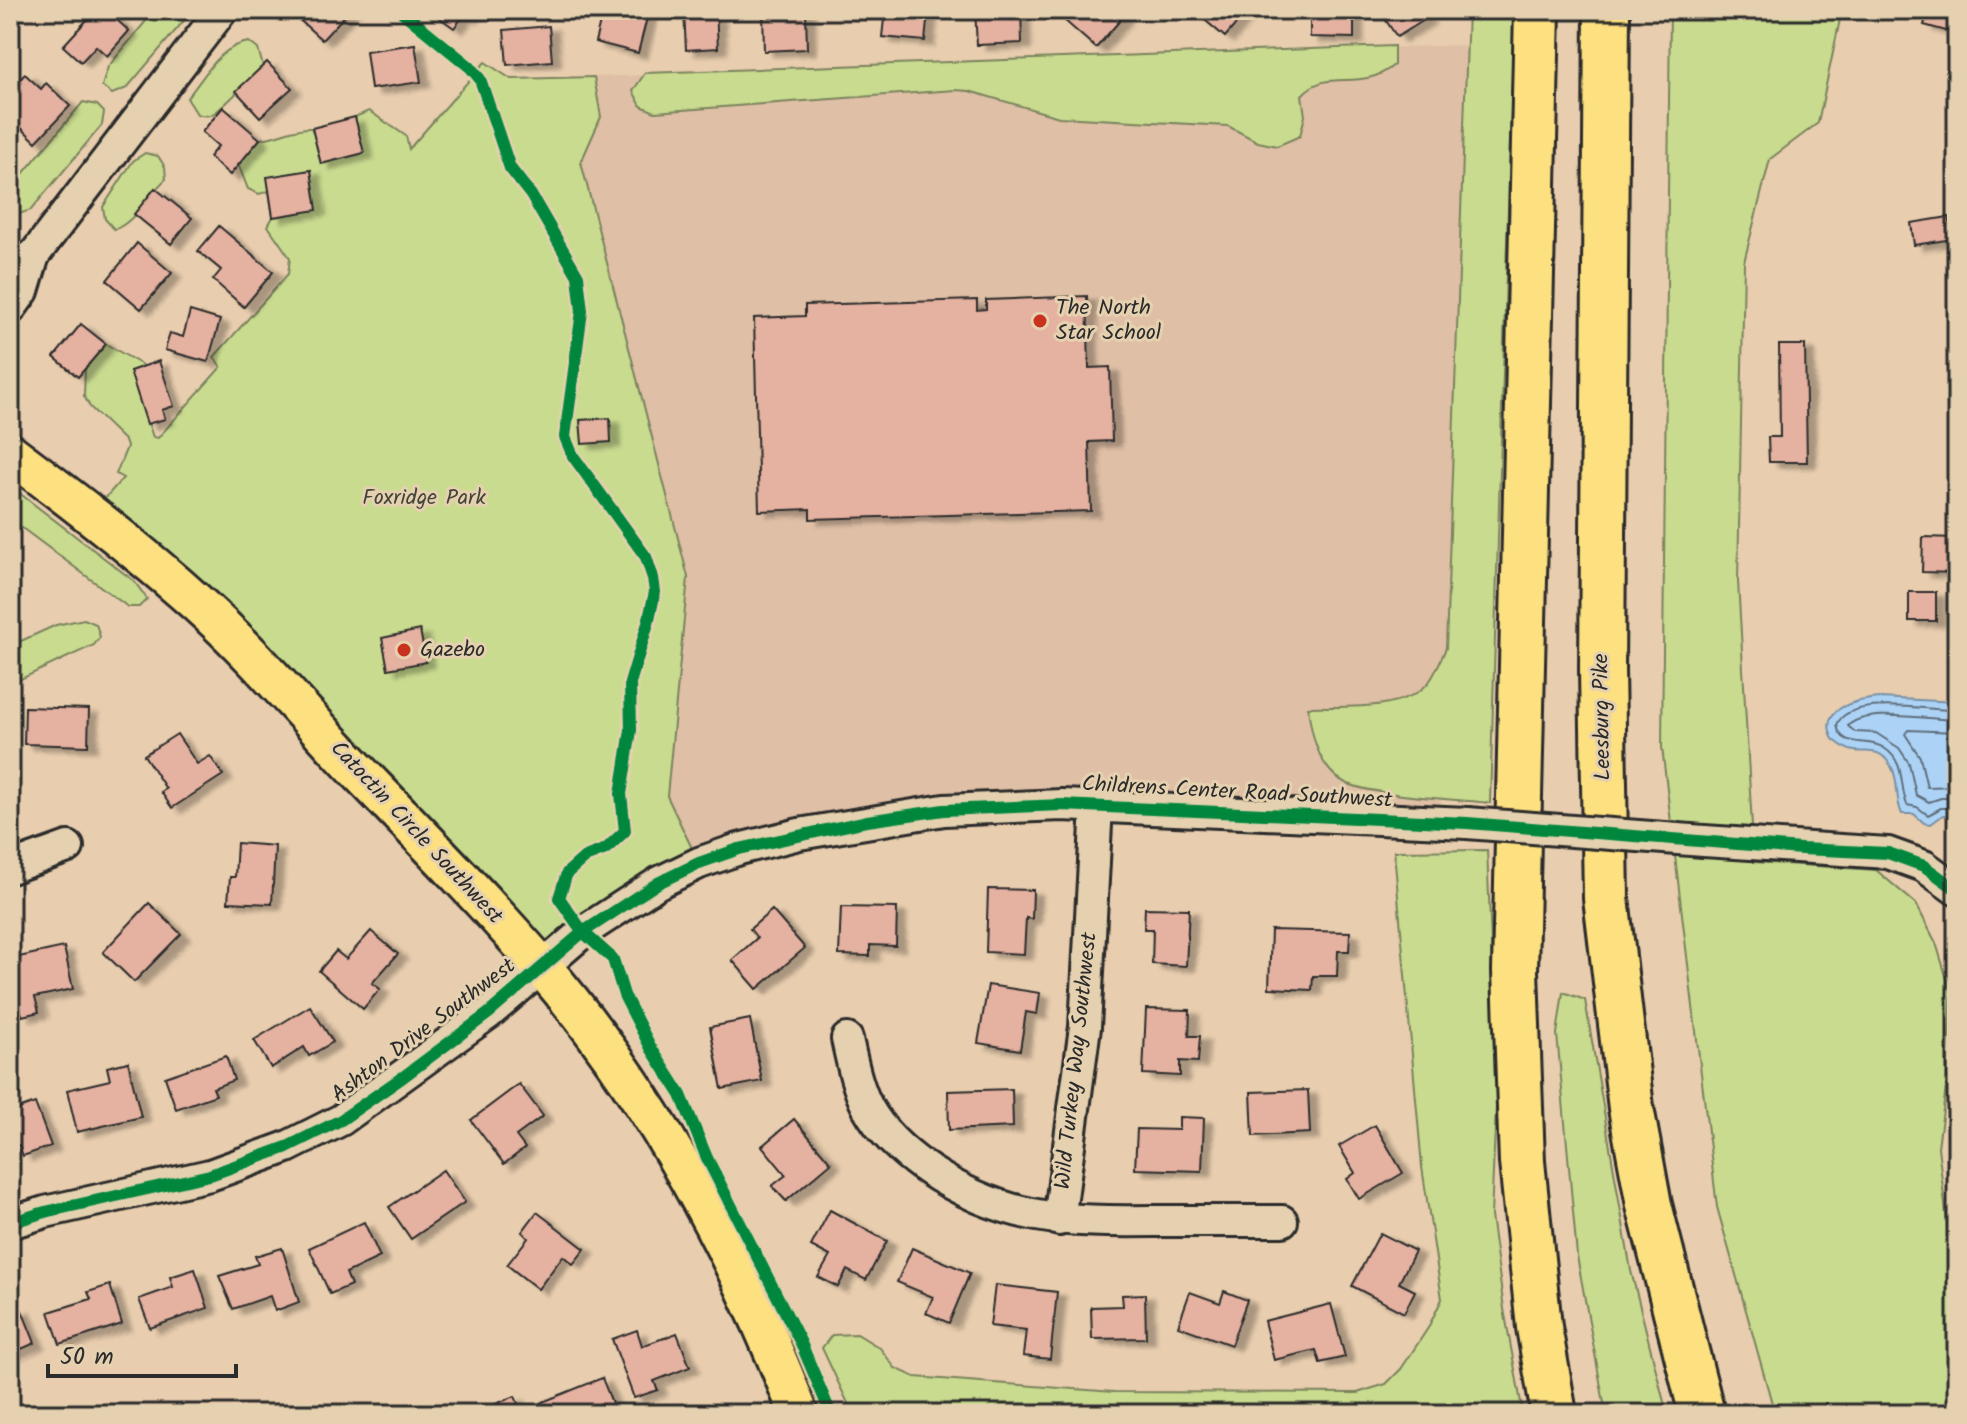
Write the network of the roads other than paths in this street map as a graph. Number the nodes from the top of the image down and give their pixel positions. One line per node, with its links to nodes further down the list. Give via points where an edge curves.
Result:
1 (222, 10): 4 (street)
2 (1537, 10): 17 (highway, via 1515,971 1522,1162)
3 (1607, 10): 18 (highway, Leesburg Pike, via 1602,654 1606,898 1631,1108 1649,1205)
4 (22, 262): 5 (street, via 23,291)
5 (10, 309)
6 (10, 453): 11 (main road, Catoctin Circle Southwest, via 199,605)
7 (1097, 806): 10 (street, Childrens Center Road Southwest, bridge, via 1467,823 1888,853 1924,866); 11 (street, Childrens Center Road Southwest, via 944,810 739,849 658,883); 13 (street, Wild Turkey Way Southwest, via 1085,1027)
8 (68, 847): 9 (street)
9 (10, 868)
10 (1957, 890)
11 (541, 967): 15 (street, Ashton Drive Southwest, via 403,1077 341,1120 287,1147 210,1175); 16 (main road, Catoctin Circle Southwest, via 624,1076 680,1165 753,1303)
12 (847, 1039): 13 (street, via 867,1106 882,1129 918,1163 981,1200)
13 (1059, 1220): 14 (street)
14 (1282, 1221)
15 (10, 1223)
16 (799, 1414)
17 (1554, 1414)
18 (1702, 1414)

